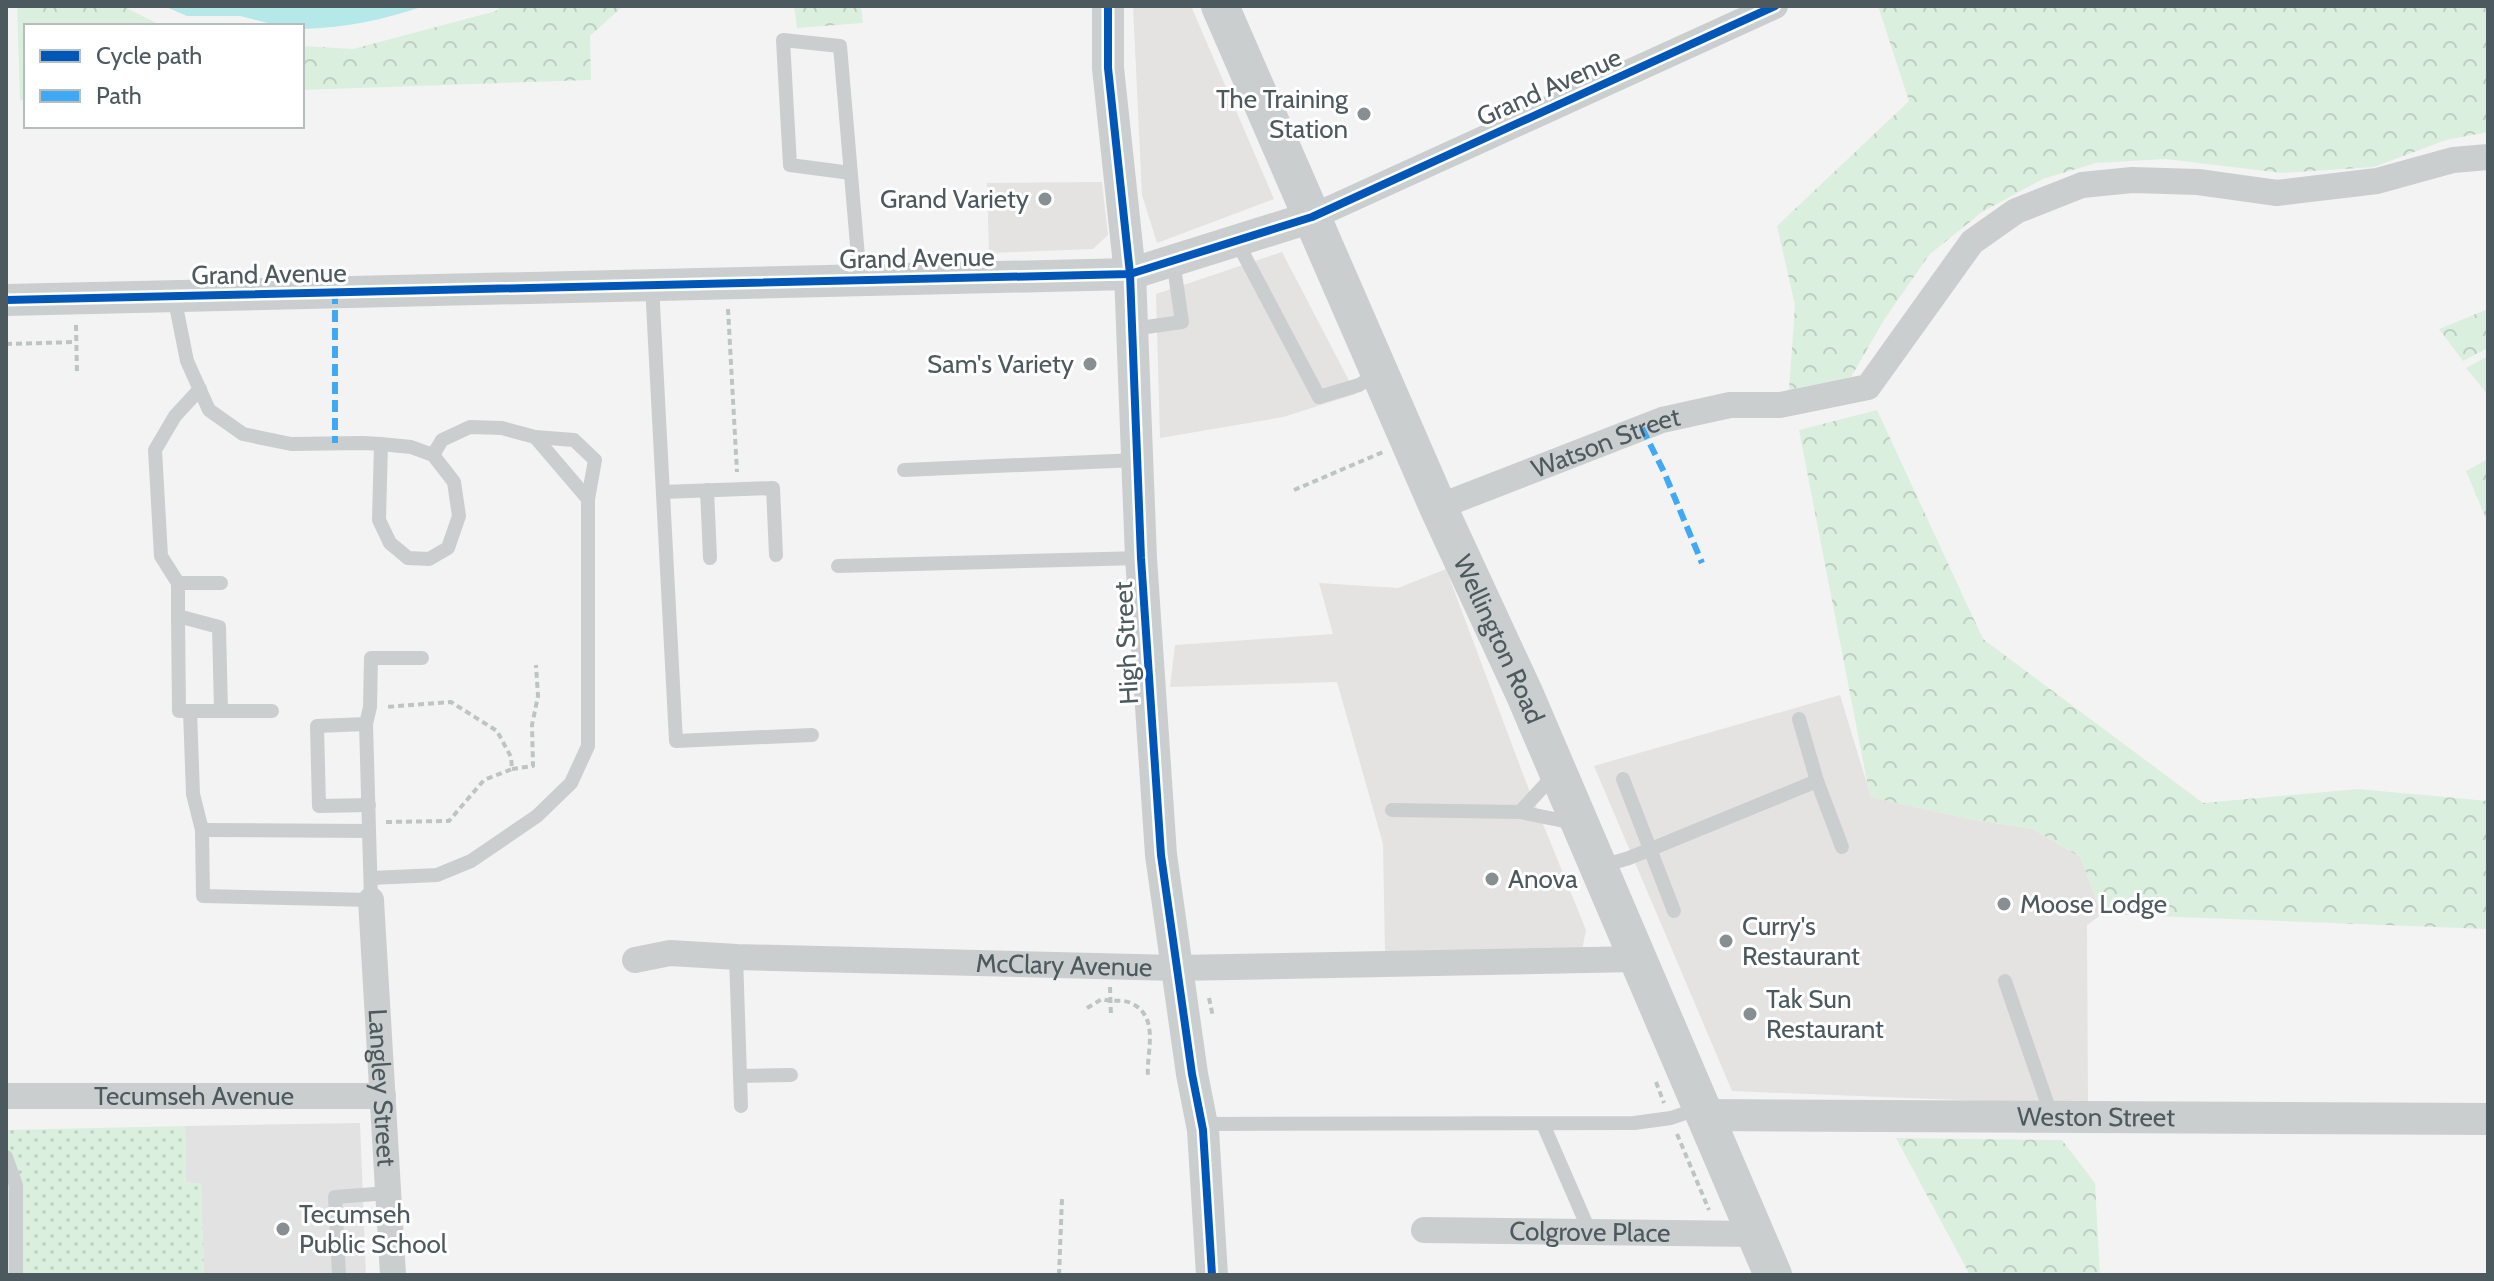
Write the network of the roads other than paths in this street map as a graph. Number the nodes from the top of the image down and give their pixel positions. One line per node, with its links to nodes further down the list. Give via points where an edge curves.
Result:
1 (1108, 6): 9 (street, High Street, via 1108,68)
2 (1775, 6): 6 (street, Grand Avenue)
3 (1225, 7): 6 (main road, Wellington Road)
4 (2488, 157): 25 (street, Watson Street, via 2453,160 2377,181 2277,193 2185,182 2082,185 2016,211 1972,242 1868,387 1780,405 1730,405 1662,420)
5 (851, 173): 5 (lane, via 840,46 783,40 790,165); 10 (lane)
6 (1312, 217): 7 (street, Grand Avenue); 15 (main road, Wellington Road)
7 (1236, 240): 8 (street, Grand Avenue); 15 (lane, via 1319,397 1359,385)
8 (1173, 260): 9 (street, Grand Avenue); 14 (lane, via 1182,322)
9 (1130, 274): 10 (street, Grand Avenue); 14 (street, High Street)
10 (860, 280): 11 (street, Grand Avenue)
11 (651, 285): 12 (street, Grand Avenue); 23 (lane)
12 (174, 296): 13 (street, Grand Avenue); 16 (lane, via 187,361)
13 (6, 300)
14 (1132, 329): 20 (street, High Street)
15 (1379, 372): 25 (main road, Wellington Road)
16 (200, 389): 18 (lane, via 209,410 243,434 291,444); 30 (lane, via 175,416 155,450 161,556)
17 (535, 437): 19 (lane, via 470,427 442,440); 24 (lane); 24 (lane, via 574,440 595,460)
18 (381, 444): 19 (lane); 19 (lane, via 379,520 390,543 408,558 429,559 448,548 459,516 454,482)
19 (433, 455)
20 (1137, 460): 21 (lane); 28 (street, High Street)
21 (904, 470)
22 (707, 490): 23 (lane); 26 (lane, via 773,488); 27 (lane)
23 (663, 492): 39 (lane, via 676,741)
24 (588, 499): 52 (lane, via 588,746 571,783 537,816 471,861 437,875)
25 (1438, 507): 40 (main road, Wellington Road)
26 (776, 555)
27 (710, 558)
28 (1141, 558): 29 (lane); 57 (street, High Street, via 1161,855)
29 (838, 566)
30 (178, 583): 31 (lane); 32 (lane)
31 (221, 583)
32 (178, 616): 34 (lane, via 179,711); 35 (lane, via 219,627)
33 (422, 658): 38 (lane, via 371,658)
34 (190, 711): 35 (lane); 48 (lane, via 193,794)
35 (221, 711): 36 (lane)
36 (272, 711)
37 (1799, 719): 42 (lane)
38 (366, 724): 43 (lane); 43 (lane, via 317,726 319,806)
39 (812, 735)
40 (1556, 773): 45 (lane); 46 (main road, Wellington Road)
41 (1623, 779): 50 (lane)
42 (1817, 781): 49 (lane); 50 (lane)
43 (369, 805): 47 (lane)
44 (1392, 810): 45 (lane)
45 (1520, 812): 46 (lane)
46 (1579, 824): 51 (main road, Wellington Road)
47 (373, 827): 48 (lane); 52 (lane)
48 (202, 830): 52 (lane, via 203,896)
49 (1842, 847)
50 (1650, 849): 51 (lane); 53 (lane)
51 (1598, 867): 55 (main road, Wellington Road)
52 (371, 889): 62 (street, Langley Street)
53 (1674, 911)
54 (736, 956): 56 (street, McClary Avenue, via 670,953); 57 (street, McClary Avenue); 60 (lane)
55 (1638, 959): 57 (street, McClary Avenue); 64 (main road, Wellington Road)
56 (635, 960)
57 (1176, 968): 67 (street, High Street)
58 (2005, 981): 65 (lane)
59 (791, 1075): 60 (lane)
60 (741, 1076): 63 (lane)
61 (6, 1096): 62 (street, Tecumseh Avenue)
62 (383, 1096): 70 (street, Langley Street)
63 (741, 1106)
64 (1692, 1114): 65 (street, Weston Street); 68 (lane, via 1634,1123); 73 (main road, Wellington Road)
65 (2052, 1117): 66 (street, Weston Street)
66 (2488, 1119)
67 (1202, 1124): 68 (lane); 77 (street, High Street)
68 (1543, 1124): 72 (lane)
69 (6, 1157): 74 (lane, via 16,1185)
70 (388, 1193): 75 (lane, via 335,1197); 76 (street, Langley Street)
71 (1424, 1230): 72 (street, Colgrove Place)
72 (1589, 1230): 73 (street, Colgrove Place)
73 (1755, 1234): 78 (main road, Wellington Road)
74 (16, 1275)
75 (339, 1275)
76 (393, 1275)
77 (1212, 1275)
78 (1773, 1275)

